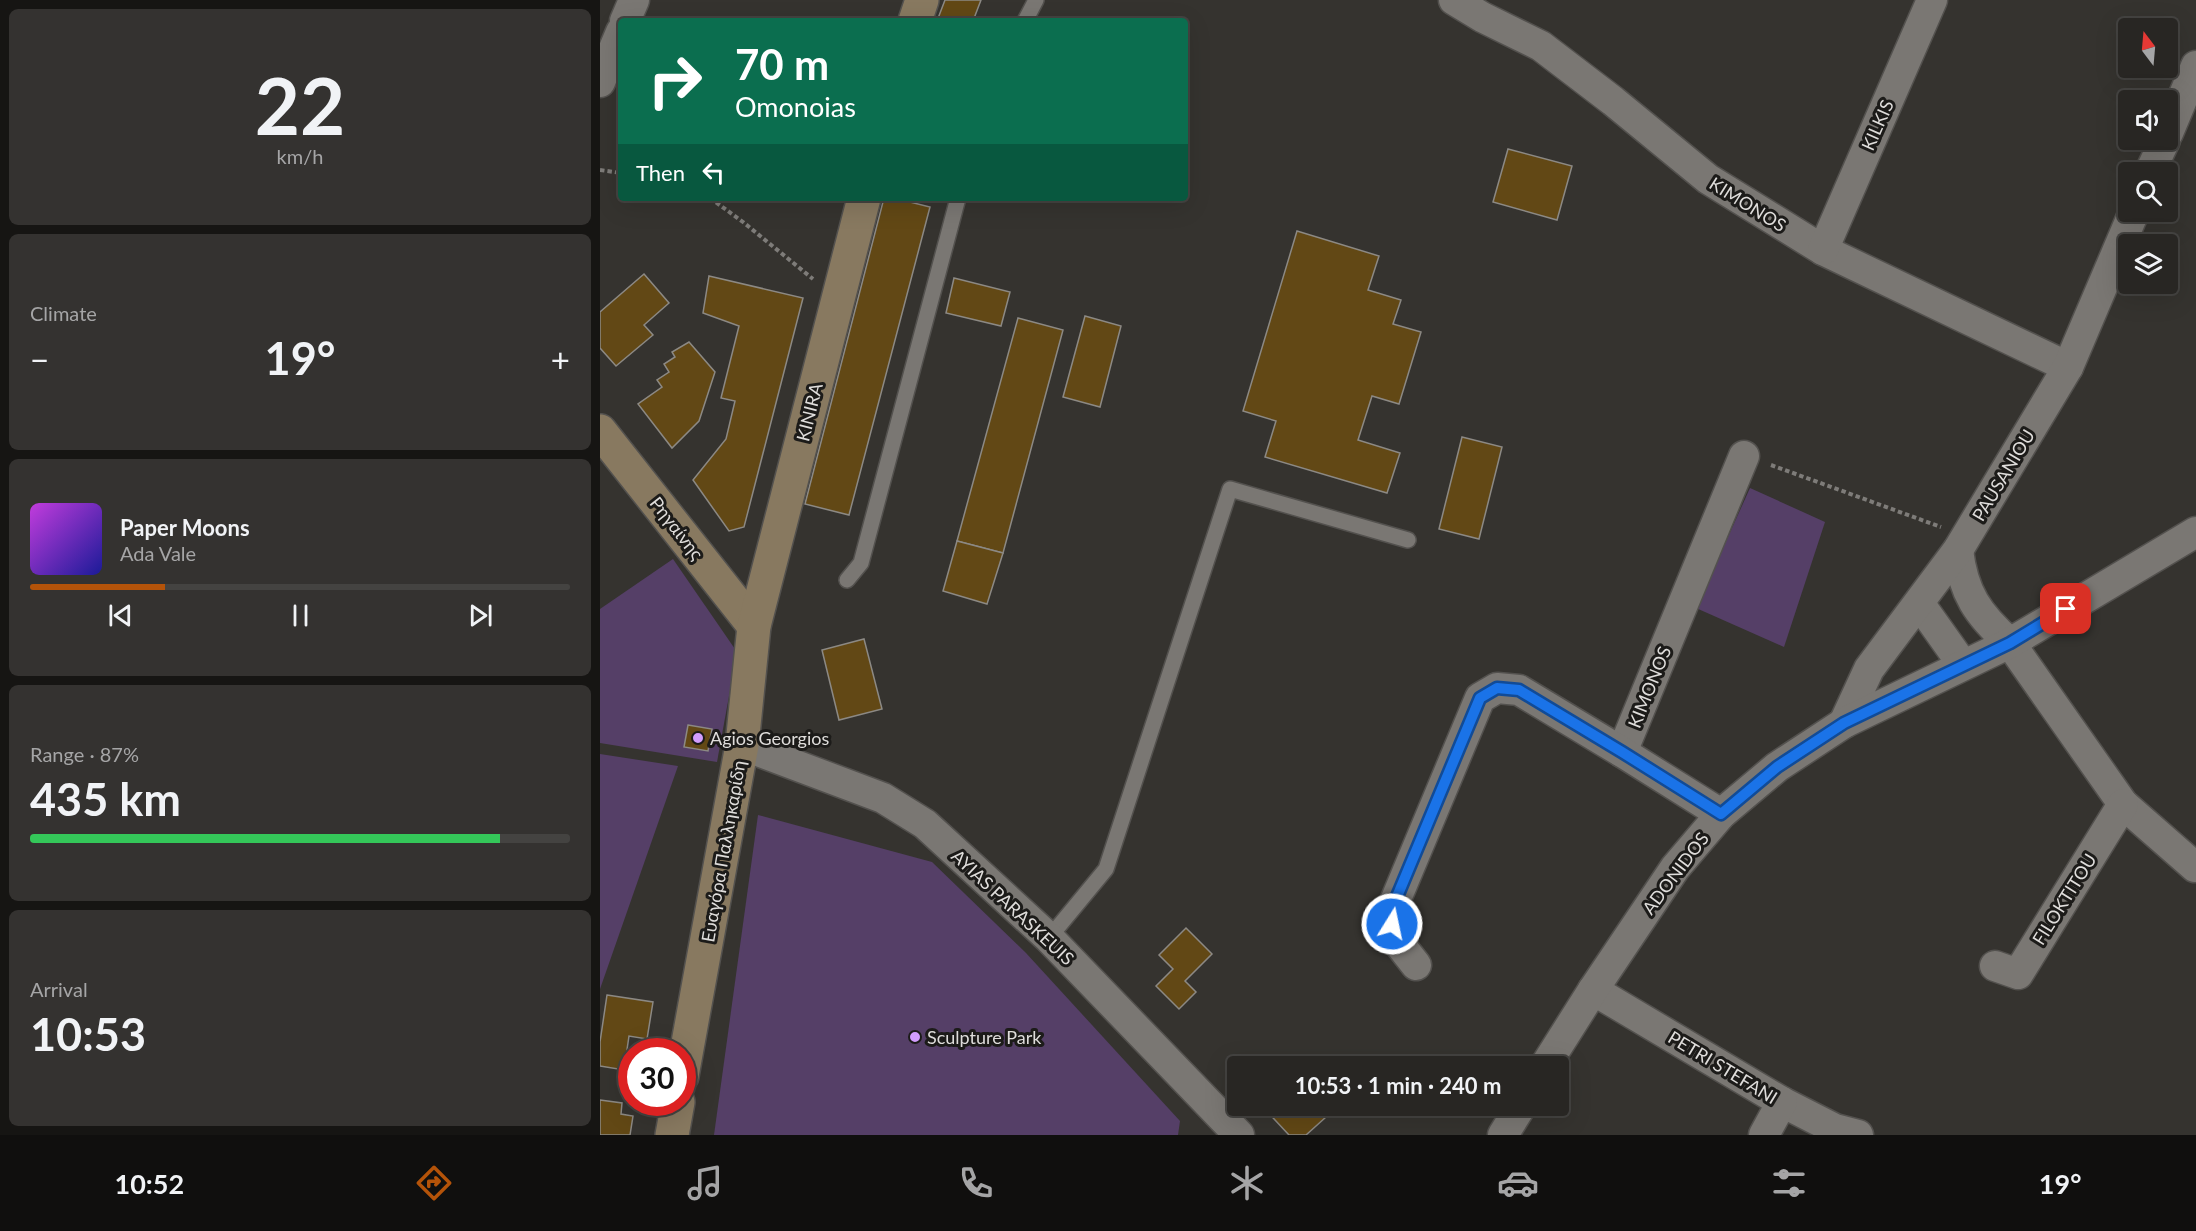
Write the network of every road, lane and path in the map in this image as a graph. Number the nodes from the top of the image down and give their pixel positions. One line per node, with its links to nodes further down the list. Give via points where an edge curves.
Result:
1 (634, 0): 6 (street)
2 (922, 0): 7 (main road)
3 (1036, 0): 8 (lane)
4 (1454, 0): 19 (street, KIMONOS, via 1541,46 1708,179)
5 (1932, 0): 19 (street, KILKIS)
6 (626, 18)
7 (916, 18)
8 (1027, 18)
9 (618, 39): 11 (street)
10 (2196, 66): 12 (street)
11 (600, 82)
12 (2178, 109)
13 (600, 170): 14 (path)
14 (618, 173)
15 (714, 201): 20 (path, via 812,279)
16 (863, 201): 20 (main road, KINIRA)
17 (957, 201): 27 (lane, via 861,562)
18 (2130, 222): 21 (street, PAUSANIOU)
19 (1823, 250): 21 (street, KIMONOS)
20 (840, 288): 29 (main road, KINIRA)
21 (2068, 367): 26 (street, PAUSANIOU)
22 (600, 430): 29 (main road, Ρηγαίνης)
23 (1744, 456): 26 (path); 34 (street, KIMONOS)
24 (2196, 532): 30 (street, ADONIDOS)
25 (1408, 540): 38 (lane, via 1230,489 1106,869)
26 (1962, 543): 28 (street, PAUSANIOU); 30 (street, via 1960,571 1966,588 1979,612)
27 (847, 580)
28 (1919, 603): 31 (street); 32 (street, PAUSANIOU, via 1869,669)
29 (754, 626): 33 (main road, Ευαγόρα Παλληκαρίδη)
30 (2010, 643): 31 (street, ADONIDOS); 35 (street)
31 (1963, 665): 32 (street, ADONIDOS)
32 (1844, 723): 36 (street, ADONIDOS, via 1777,767)
33 (742, 745): 38 (street, AYIAS PARASKEUIS, via 883,798 925,824); 42 (main road, Ευαγόρα Παλληκαρίδη)
34 (1622, 752): 36 (street); 39 (street, via 1519,690 1497,688 1480,698 1391,911 1394,937)
35 (2123, 804): 37 (street); 40 (street, FILOKTITOU, via 2018,974)
36 (1721, 814): 41 (street, ADONIDOS, via 1675,868)
37 (2195, 867)
38 (1049, 938): 45 (street, AYIAS PARASKEUIS)
39 (1416, 965)
40 (1995, 966)
41 (1593, 990): 43 (street, ADONIDOS); 44 (street, PETRI STEFANI)
42 (689, 1038)
43 (1551, 1056)
44 (1782, 1102): 52 (street); 53 (street, PETRI STEFANI, via 1835,1129)
45 (1210, 1106): 49 (street); 50 (street, AYIAS PARASKEUIS)
46 (675, 1116): 48 (main road)
47 (1515, 1116): 51 (street)
48 (672, 1135)
49 (1204, 1135)
50 (1239, 1135)
51 (1503, 1135)
52 (1764, 1135)
53 (1858, 1135)

